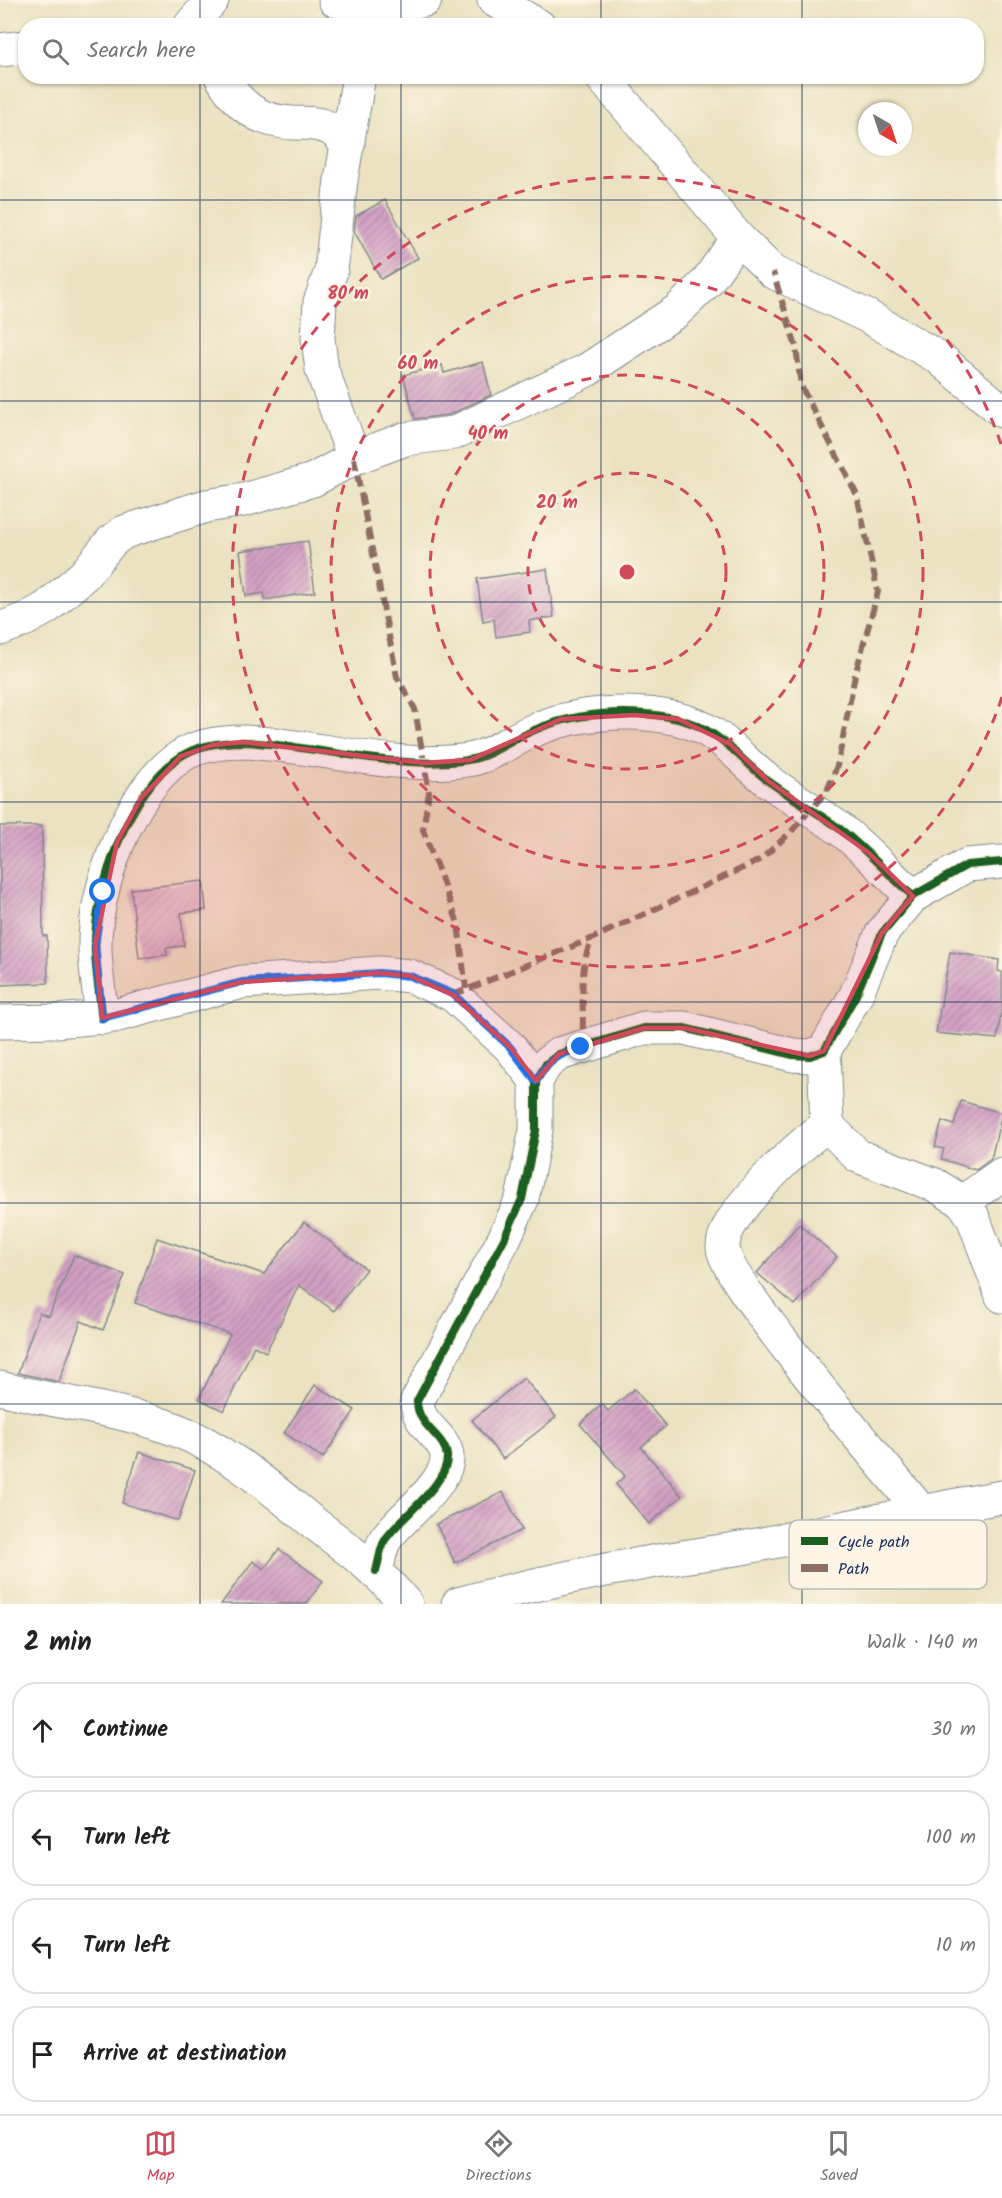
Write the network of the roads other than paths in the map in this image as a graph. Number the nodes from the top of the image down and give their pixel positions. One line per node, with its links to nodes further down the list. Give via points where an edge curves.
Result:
1 (212, 0): 6 (street)
2 (334, 0): 5 (street)
3 (427, 0): 5 (street); 7 (street)
4 (494, 0): 8 (street)
5 (367, 11)
6 (197, 18)
7 (412, 18)
8 (525, 18)
9 (18, 48): 10 (street)
10 (0, 51)
11 (226, 84): 14 (street, via 243,106 259,117 323,126)
12 (360, 84): 14 (street)
13 (608, 84): 15 (street)
14 (348, 144): 17 (street, via 331,271 320,302 318,339 322,370)
15 (738, 238): 16 (street, via 773,272 867,316 939,358); 17 (street, via 706,283 677,311 587,370 454,433 405,439)
16 (1002, 411)
17 (354, 458): 18 (street, via 313,480 244,500 206,506 124,532 46,608)
18 (0, 629)
19 (1002, 862): 20 (street, via 967,865)
20 (913, 897): 21 (street, via 869,853 766,780 730,744 678,719 635,715 561,719 478,757 425,763 243,742 212,745 180,756 163,773 141,798 117,842 103,892 95,945); 23 (street, via 882,933 856,995)
21 (102, 1018): 22 (street); 24 (street, via 242,982 379,973 410,976 453,994 510,1047)
22 (0, 1022)
23 (824, 1051): 24 (street, via 810,1056 793,1055 684,1028 644,1028 559,1054 546,1064); 25 (street)
24 (536, 1081): 34 (street, via 536,1130 522,1199 417,1401 422,1421 444,1448 445,1467 415,1511 383,1543)
25 (827, 1125): 27 (street, via 858,1156 935,1185); 31 (street, via 801,1144 755,1192 725,1235 723,1249 728,1265 763,1316)
26 (1002, 1174): 27 (street)
27 (963, 1202): 28 (street, via 973,1217)
28 (1002, 1296)
29 (0, 1388): 34 (street, via 122,1413 175,1429 253,1473)
30 (1002, 1497): 31 (street)
31 (920, 1510): 32 (street)
32 (886, 1520)
33 (789, 1539): 36 (street, via 534,1584)
34 (376, 1571): 35 (street)
35 (406, 1604)
36 (458, 1604)

